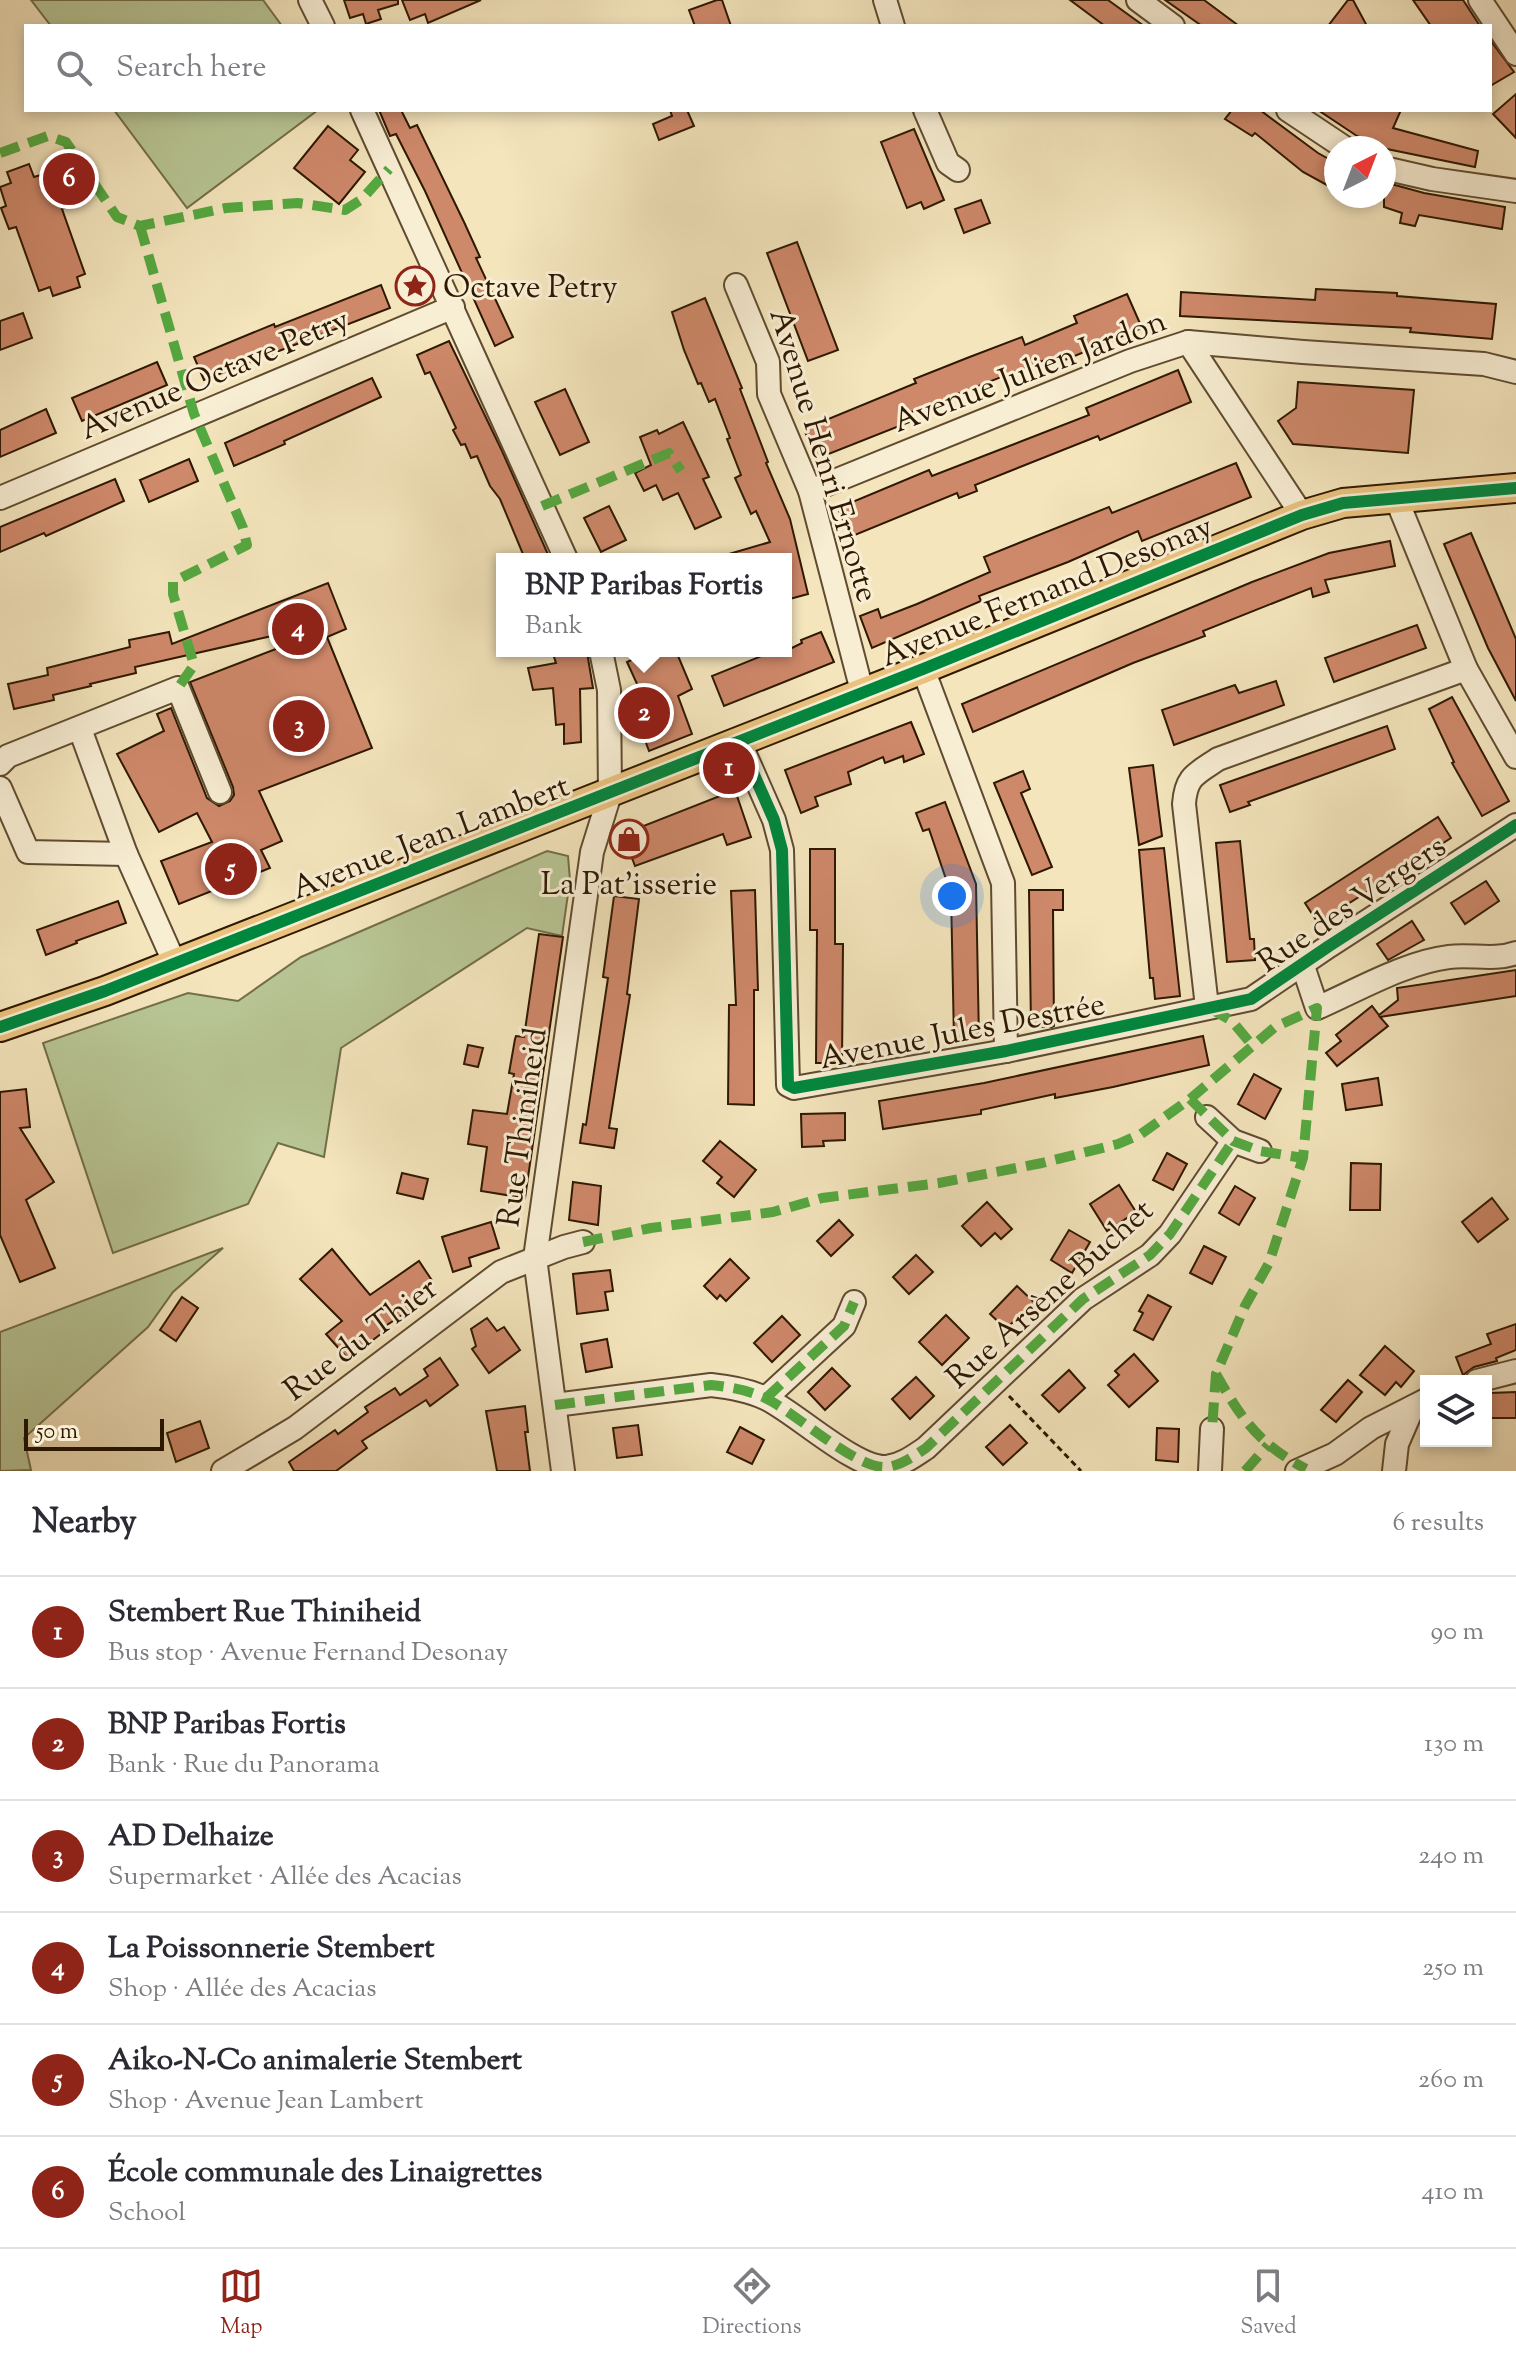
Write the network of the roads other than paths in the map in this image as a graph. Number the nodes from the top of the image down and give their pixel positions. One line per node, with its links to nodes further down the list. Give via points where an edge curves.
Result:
1 (310, 0): 5 (street)
2 (885, 0): 6 (street)
3 (1138, 0): 7 (street)
4 (1480, 0): 8 (street)
5 (322, 24)
6 (892, 24)
7 (1170, 24)
8 (1516, 54)
9 (363, 112): 17 (street)
10 (926, 112): 13 (street, via 948,163)
11 (1291, 112): 12 (street)
12 (1327, 136)
13 (958, 170)
14 (1396, 171): 15 (street)
15 (1516, 191)
16 (736, 285): 21 (street, Avenue Henri Ernotte, via 768,362 769,394)
17 (453, 307): 22 (street, Avenue Octave Petry); 25 (street)
18 (1188, 342): 19 (street, Avenue Julien Jardon, via 1484,364); 21 (street, Avenue Julien Jardon); 24 (street)
19 (1516, 372)
20 (1516, 488): 23 (main road, Avenue Fernand Desonay)
21 (810, 491): 29 (street, Avenue Henri Ernotte)
22 (0, 498)
23 (1396, 498): 24 (main road, Avenue Fernand Desonay, via 1343,503); 28 (street)
24 (1302, 515): 27 (main road, Avenue Fernand Desonay)
25 (563, 553)
26 (602, 657): 36 (street, Rue Thiniheid, via 609,690)
27 (923, 669): 29 (main road, Avenue Fernand Desonay); 44 (street, via 1003,883)
28 (1466, 669): 32 (street); 42 (street, via 1218,759 1191,777 1184,804)
29 (862, 691): 31 (main road, Avenue Fernand Desonay)
30 (80, 729): 33 (street, via 8,756); 35 (street, via 178,688); 38 (street)
31 (740, 743): 36 (main road, Avenue Fernand Desonay); 44 (street, Avenue Jules Destrée, via 782,850 788,1085)
32 (1516, 757)
33 (0, 764)
34 (0, 788): 38 (street, via 28,852)
35 (220, 792)
36 (610, 794): 40 (main road, Avenue Jean Lambert); 49 (street, Rue Thiniheid, via 592,852)
37 (1516, 825): 41 (street, Rue des Vergers)
38 (126, 854): 40 (street)
39 (1516, 953): 41 (street, via 1448,957 1406,969 1317,1008)
40 (175, 964): 43 (main road, Avenue Jean Lambert)
41 (1303, 966): 42 (street, Rue des Vergers, via 1251,999)
42 (1207, 1007): 44 (street, Avenue Jules Destrée)
43 (0, 1027)
44 (1006, 1051)
45 (1207, 1117): 46 (street)
46 (1233, 1141): 47 (street); 58 (street, Rue Arsène Buchet, via 1150,1255 1083,1299 926,1448)
47 (1260, 1151)
48 (583, 1242): 49 (street, Rue du Thier)
49 (535, 1258): 55 (street, Rue Thiniheid); 59 (street, Rue du Thier, via 501,1272 295,1428)
50 (854, 1302): 53 (street, via 844,1326)
51 (1516, 1371): 52 (street)
52 (1492, 1377)
53 (766, 1398): 55 (street, Rue Arsène Buchet, via 711,1385); 57 (street, Rue Arsène Buchet)
54 (1420, 1404): 62 (street); 63 (street, via 1397,1444)
55 (555, 1405): 60 (street, Rue Thiniheid)
56 (1212, 1429): 61 (street)
57 (850, 1463): 58 (street, Rue Arsène Buchet)
58 (886, 1469)
59 (223, 1471)
60 (563, 1471)
61 (1210, 1471)
62 (1297, 1471)
63 (1394, 1471)

